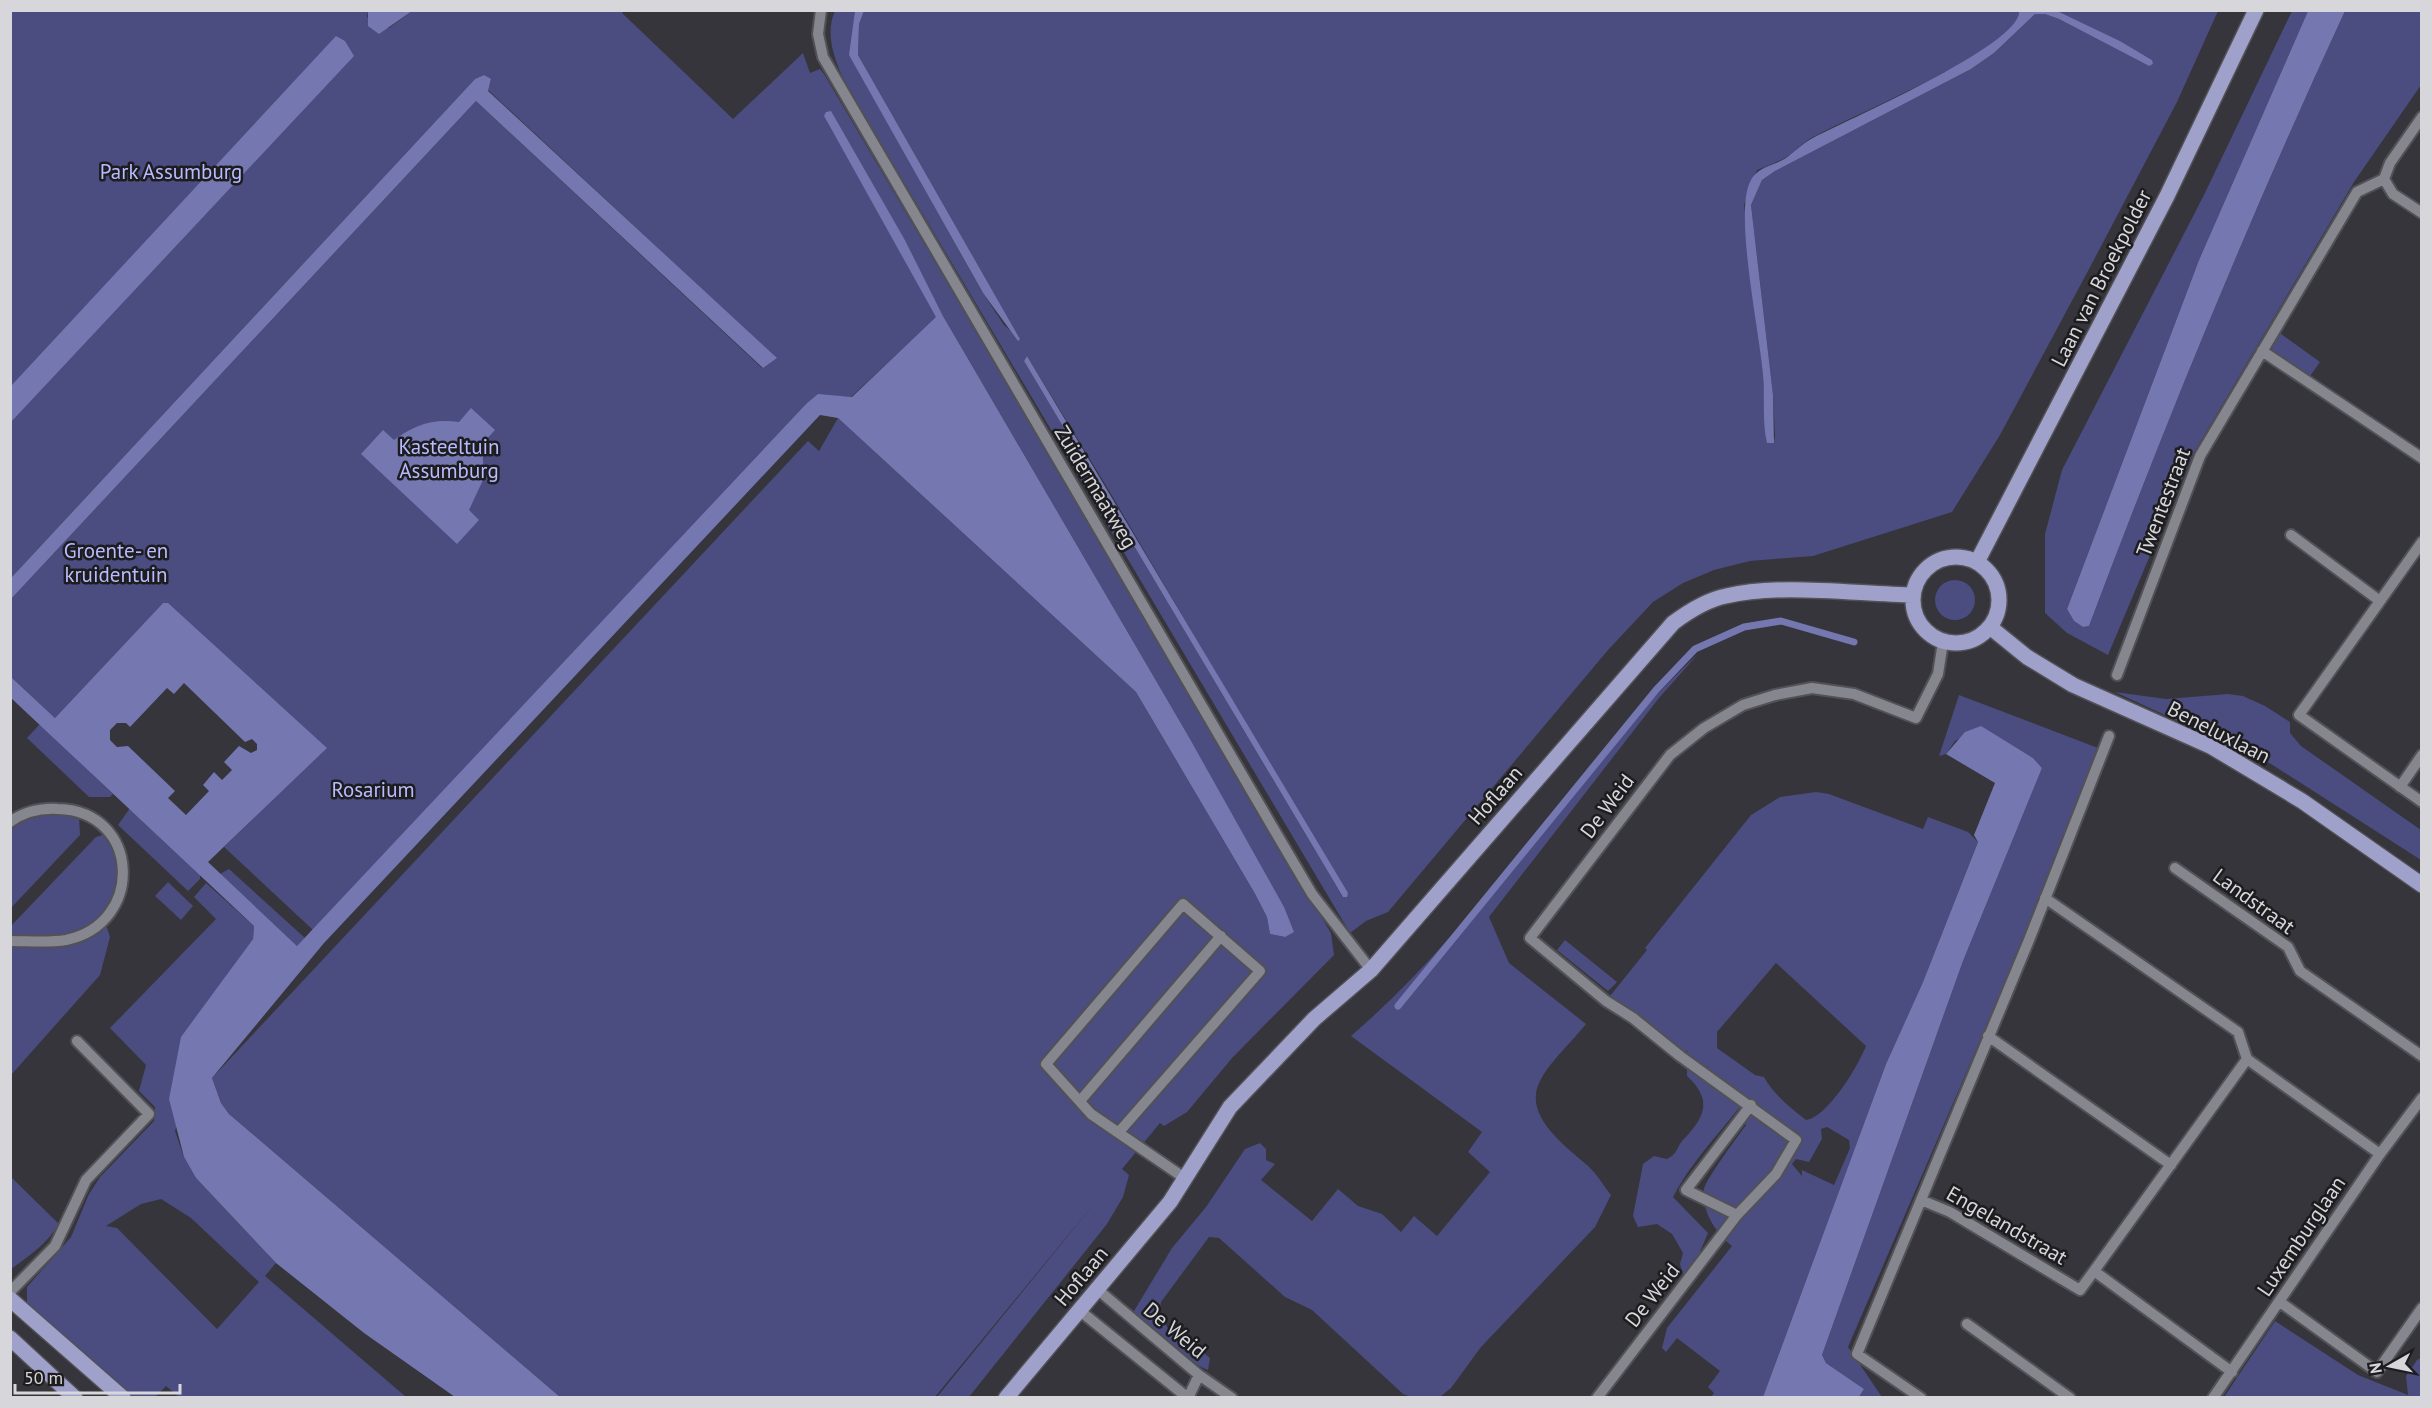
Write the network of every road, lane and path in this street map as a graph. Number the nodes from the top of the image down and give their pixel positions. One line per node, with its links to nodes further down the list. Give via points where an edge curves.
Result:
1 (821, 10): 26 (street, Zuidermaatweg, via 818,34 822,57 1295,866)
2 (2256, 10): 10 (main road, Laan van Broekpolder, via 2167,196)
3 (2421, 117): 4 (street, via 2390,163)
4 (2384, 179): 5 (street, via 2393,194); 6 (street, Twentestraat, via 2357,192)
5 (2421, 213)
6 (2262, 351): 7 (street); 15 (street, Twentestraat, via 2200,456)
7 (2421, 458)
8 (2291, 535): 12 (street)
9 (2421, 542): 12 (street)
10 (1977, 562): 11 (main road, via 1949,557 1934,563 1922,573); 13 (main road, via 1992,578 1998,592 1998,608)
11 (1913, 595): 14 (main road, via 1916,618 1925,631); 26 (main road, Hoflaan, via 1754,591 1696,606 1673,623)
12 (2380, 600): 18 (street, via 2299,715)
13 (1990, 627): 14 (main road, via 1968,642); 22 (main road, Beneluxlaan, via 2027,657 2073,685 2212,747 2302,801)
14 (1943, 642): 33 (street, De Weid, via 1938,674 1916,718 1854,693 1812,688 1743,705 1704,728 1670,755 1530,938 1606,1001)
15 (2117, 675)
16 (2109, 736): 23 (street, Engelandstraat)
17 (2421, 755): 18 (street)
18 (2400, 787): 19 (street)
19 (2421, 802)
20 (10, 822): 25 (street, via 33,810 70,809 88,814 114,838 123,873 118,901 95,927 67,940)
21 (2175, 868): 29 (street, Landstraat, via 2288,947 2300,971)
22 (2421, 885)
23 (2045, 898): 27 (street, Engelandstraat); 30 (street, via 2238,1032)
24 (1221, 936): 32 (street); 32 (street, via 1183,903 1053,1055 1046,1064); 34 (street, via 1260,971)
25 (10, 940)
26 (1371, 970): 37 (main road, Hoflaan, via 1314,1019 1230,1107)
27 (1989, 1036): 36 (street); 38 (street, Engelandstraat)
28 (77, 1041): 42 (street, via 149,1114 86,1180 56,1246)
29 (2421, 1056)
30 (2247, 1059): 35 (street); 36 (street, Engelandstraat)
31 (2421, 1098): 35 (street, Luxemburglaan)
32 (1080, 1101): 34 (street)
33 (1751, 1106): 39 (street, De Weid, via 1796,1140 1776,1174); 39 (street, via 1686,1190)
34 (1119, 1132): 37 (street)
35 (2380, 1154): 44 (street, Luxemburglaan)
36 (2171, 1165): 40 (street, Engelandstraat)
37 (1183, 1178): 41 (main road, Hoflaan, via 1170,1202)
38 (1921, 1200): 40 (street, Engelandstraat, via 1950,1212 2080,1290); 57 (street, via 1857,1354)
39 (1737, 1215): 56 (street, De Weid)
40 (2094, 1270): 49 (street, Engelandstraat)
41 (1097, 1289): 46 (main road, Hoflaan); 50 (street, De Weid)
42 (10, 1292)
43 (10, 1299): 52 (main road)
44 (2280, 1302): 45 (street, via 2377,1372); 49 (street, Luxemburglaan)
45 (2421, 1308)
46 (1079, 1310): 53 (main road, Hoflaan); 54 (street, De Weid)
47 (1967, 1324): 58 (street)
48 (10, 1338): 51 (main road)
49 (2232, 1372): 59 (street, Luxemburglaan)
50 (1200, 1376): 54 (street); 55 (street, De Weid)
51 (75, 1398)
52 (123, 1398)
53 (1006, 1398)
54 (1188, 1398)
55 (1232, 1398)
56 (1597, 1398)
57 (1921, 1398)
58 (2070, 1398)
59 (2214, 1398)

